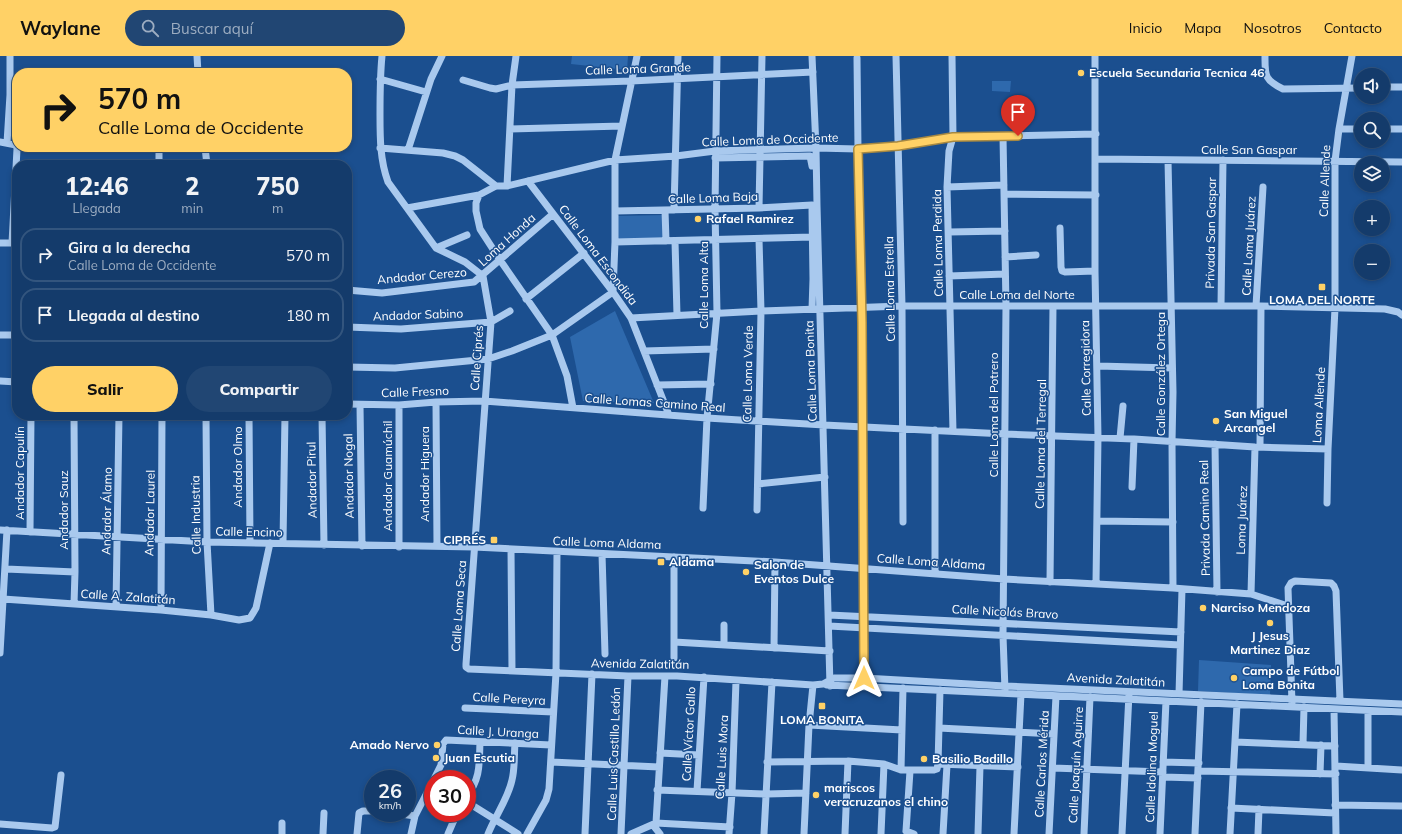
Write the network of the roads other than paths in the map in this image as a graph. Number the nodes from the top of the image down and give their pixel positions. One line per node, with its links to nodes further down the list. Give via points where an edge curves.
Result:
1 (10, 56): 20 (street)
2 (197, 56): 17 (street)
3 (382, 56): 22 (street)
4 (442, 56): 31 (street)
5 (516, 56): 26 (street)
6 (637, 56): 25 (street)
7 (678, 56): 23 (street)
8 (717, 56): 21 (street, Calle Loma Alta)
9 (762, 56): 19 (street)
10 (812, 56): 18 (street, Calle Loma Bonita)
11 (896, 56): 43 (street, Calle Loma Estrella)
12 (952, 56): 41 (street, Calle Loma Perdida)
13 (1095, 56): 39 (street, Calle Corregidora)
14 (1265, 56): 30 (street, via 1265,74 1272,84 1283,89)
15 (1352, 56): 30 (street, Calle Allende)
16 (857, 58): 47 (street)
17 (198, 68)
18 (813, 72): 19 (street, Calle Loma Grande); 45 (street, Calle Loma Bonita)
19 (762, 75): 21 (street, Calle Loma Grande); 46 (street)
20 (12, 76)
21 (716, 77): 23 (street, Calle Loma Grande); 49 (street, Calle Loma Alta)
22 (380, 79): 31 (street); 44 (street)
23 (677, 79): 25 (street, Calle Loma Grande); 50 (street)
24 (463, 80): 26 (street, Calle Loma Grande, via 496,89)
25 (632, 81): 26 (street, Calle Loma Grande); 33 (street)
26 (512, 85): 34 (street)
27 (1402, 86): 28 (street)
28 (1390, 87)
29 (1354, 88): 30 (street)
30 (1346, 89): 35 (street, Calle Allende)
31 (426, 92): 48 (street)
32 (12, 104): 42 (street)
33 (622, 126): 34 (street); 53 (street)
34 (510, 129): 61 (street)
35 (1339, 129): 36 (street); 56 (street, Calle Allende)
36 (1354, 129)
37 (1390, 129): 38 (street)
38 (1402, 129)
39 (1096, 134): 40 (street, Calle Loma de Occidente); 52 (street, Calle Corregidora)
40 (1003, 136): 41 (street, Calle Loma de Occidente); 59 (street, Calle Loma del Potrero)
41 (953, 137): 43 (street, Calle Loma de Occidente); 62 (street, Calle Loma Perdida, via 949,151)
42 (3, 143)
43 (898, 146): 47 (street, Calle Loma de Occidente); 100 (street, Calle Loma Estrella)
44 (380, 148): 48 (street); 68 (street, via 388,182)
45 (816, 148): 46 (street, Calle Loma de Occidente); 47 (street, Calle Loma de Occidente); 111 (street, Calle Loma Bonita)
46 (760, 149): 49 (street, Calle Loma de Occidente); 51 (street)
47 (858, 149): 107 (street)
48 (408, 150): 60 (street, via 456,156)
49 (715, 154): 50 (street, Calle Loma de Occidente); 51 (street); 70 (street, Calle Loma Alta)
50 (676, 156): 53 (street, Calle Loma de Occidente); 72 (street)
51 (760, 157): 67 (street, via 810,156); 69 (street)
52 (1096, 159): 54 (street, Calle San Gaspar); 66 (street, Calle Corregidora)
53 (615, 160): 58 (street, Calle Loma de Occidente); 73 (street)
54 (1168, 160): 55 (street, Calle San Gaspar); 108 (street, Calle González Ortega)
55 (1223, 160): 56 (street, Calle San Gaspar); 105 (street, Privada San Gaspar)
56 (1335, 161): 57 (street, Calle San Gaspar); 109 (street, Calle Allende)
57 (1402, 162)
58 (528, 181): 61 (street, Calle Loma de Occidente); 74 (street, Calle Loma Escondida)
59 (1004, 185): 62 (street); 64 (street, Calle Loma del Potrero)
60 (496, 186): 61 (street, Calle Loma de Occidente); 65 (street, Calle Loma de Occidente)
61 (507, 186)
62 (947, 187): 77 (street, Calle Loma Perdida)
63 (1263, 187): 106 (street, Calle Loma Juárez)
64 (1004, 194): 66 (street); 76 (street, Calle Loma del Potrero)
65 (479, 195): 68 (street, Calle Loma de Occidente); 91 (street, via 476,211 480,229)
66 (1096, 195): 92 (street, Calle Corregidora)
67 (812, 205): 69 (street, Calle Loma Baja); 79 (street)
68 (407, 208): 87 (street)
69 (759, 208): 70 (street, Calle Loma Baja)
70 (715, 209): 72 (street, Calle Loma Baja); 81 (street, Calle Loma Alta)
71 (665, 210): 72 (street, Calle Loma Baja); 73 (street, Calle Loma Baja); 82 (street)
72 (674, 210)
73 (615, 211): 84 (street)
74 (553, 214): 88 (street, Calle Loma Escondida); 91 (street, Loma Honda)
75 (1060, 228): 92 (street, via 1062,271)
76 (1005, 231): 77 (street); 90 (street, Calle Loma del Potrero)
77 (949, 232): 95 (street, Calle Loma Perdida)
78 (467, 235): 87 (street)
79 (812, 237): 80 (street); 110 (street)
80 (759, 239): 81 (street); 113 (street, Calle Loma Verde)
81 (716, 240): 83 (street); 114 (street, Calle Loma Alta)
82 (666, 241): 83 (street); 84 (street)
83 (675, 241): 115 (street)
84 (615, 242): 98 (street)
85 (0, 243): 86 (street)
86 (12, 243)
87 (436, 248): 94 (street, via 465,262)
88 (584, 253): 98 (street, Calle Loma Escondida); 99 (street)
89 (1036, 256): 90 (street)
90 (1005, 257): 93 (street, Calle Loma del Potrero)
91 (500, 260): 94 (street, Loma Honda); 99 (street)
92 (1095, 271): 104 (street, Calle Corregidora)
93 (1005, 274): 95 (street); 102 (street, Calle Loma del Potrero)
94 (483, 276): 96 (street, Loma Honda); 118 (street, Calle Ciprés)
95 (949, 276): 101 (street, Calle Loma Perdida)
96 (474, 282): 97 (street, Andador Cerezo, via 382,293)
97 (352, 290)
98 (613, 292): 117 (street, Calle Loma Escondida); 122 (street)
99 (526, 299): 122 (street)
100 (902, 306): 101 (street, Calle Loma del Norte); 107 (street, Calle Loma del Norte); 153 (street, Calle Loma Estrella)
101 (950, 306): 102 (street, Calle Loma del Norte); 155 (street, Calle Loma Perdida)
102 (1006, 306): 103 (street, Calle Loma del Norte); 156 (street, Calle Loma del Potrero)
103 (1054, 306): 104 (street, Calle Loma del Norte); 157 (street, Calle Loma del Terregal)
104 (1096, 306): 108 (street, Calle Loma del Norte); 126 (street, Calle Corregidora)
105 (1221, 306): 106 (street, Calle Loma del Norte); 108 (street, Calle Loma del Norte)
106 (1258, 306): 109 (street, Calle Loma del Norte); 163 (street, Calle Loma Juárez)
107 (862, 307): 111 (street, Calle Loma del Norte); 152 (street)
108 (1171, 307): 128 (street, Calle González Ortega)
109 (1335, 308): 116 (street, Calle Loma del Norte, via 1385,310); 164 (street, Loma Allende)
110 (812, 309): 111 (street, Calle Loma del Norte); 113 (street, Calle Loma del Norte)
111 (820, 309): 151 (street, Calle Loma Bonita)
112 (510, 311): 118 (street)
113 (761, 311): 114 (street, Calle Loma del Norte); 150 (street, Calle Loma Verde)
114 (717, 313): 115 (street, Calle Loma del Norte); 123 (street, Calle Loma Alta)
115 (677, 315): 117 (street, Calle Loma del Norte)
116 (1402, 315)
117 (630, 318): 124 (street, Calle Loma Escondida)
118 (490, 322): 119 (street, Andador Sabino, via 401,329); 125 (street, Calle Ciprés)
119 (352, 327)
120 (0, 334): 121 (street)
121 (12, 335)
122 (552, 335): 125 (street); 139 (street, via 567,376)
123 (714, 349): 124 (street); 131 (street, Calle Loma Alta)
124 (644, 351): 132 (street, Calle Loma Escondida)
125 (488, 359): 127 (street, via 395,368); 133 (street, Calle Ciprés)
126 (1098, 366): 128 (street); 158 (street, Calle Corregidora)
127 (352, 367)
128 (1172, 368): 161 (street, Calle González Ortega)
129 (0, 381): 130 (street)
130 (12, 382)
131 (711, 384): 132 (street); 141 (street, Calle Loma Alta)
132 (657, 385): 140 (street, Calle Loma Escondida)
133 (484, 401): 134 (street, Calle Fresno); 139 (street, Calle Lomas Camino Real); 187 (street, Calle Ciprés)
134 (436, 402): 137 (street, Calle Fresno); 186 (street, Andador Higuera)
135 (352, 404): 136 (street, Calle Fresno)
136 (360, 405): 137 (street, Calle Fresno); 184 (street, Andador Nogal)
137 (399, 405): 185 (street, Andador Guamúchil)
138 (1123, 406): 159 (street)
139 (573, 408): 140 (street, Calle Lomas Camino Real)
140 (669, 415): 141 (street, Calle Lomas Camino Real)
141 (707, 418): 150 (street, Calle Lomas Camino Real); 169 (street, Calle Loma Alta)
142 (31, 420): 175 (street, Andador Capulín)
143 (74, 420): 176 (street, Andador Sauz)
144 (119, 420): 177 (street, Andador Álamo)
145 (162, 420): 178 (street, Andador Laurel)
146 (206, 420): 179 (street, Calle Industria)
147 (249, 420): 180 (street, Andador Olmo)
148 (285, 420): 182 (street)
149 (322, 420): 183 (street, Andador Pirul)
150 (758, 420): 151 (street, Calle Lomas Camino Real); 166 (street, Calle Loma Verde)
151 (824, 425): 152 (street, Calle Lomas Camino Real); 165 (street, Calle Loma Bonita)
152 (863, 427): 153 (street, Calle Lomas Camino Real); 194 (street)
153 (903, 428): 154 (street, Calle Lomas Camino Real); 172 (street, Calle Loma Estrella)
154 (935, 430): 155 (street, Calle Lomas Camino Real); 197 (street)
155 (953, 430): 156 (street, Calle Lomas Camino Real)
156 (1005, 434): 157 (street, Calle Lomas Camino Real); 198 (street, Calle Loma del Potrero)
157 (1053, 436): 158 (street, Calle Lomas Camino Real); 199 (street, Calle Loma del Terregal)
158 (1098, 437): 159 (street, Calle Lomas Camino Real); 171 (street, Calle Corregidora)
159 (1120, 438): 160 (street, Calle Lomas Camino Real)
160 (1134, 439): 161 (street, Calle Lomas Camino Real); 167 (street)
161 (1172, 442): 162 (street, Calle Lomas Camino Real); 173 (street, Calle González Ortega)
162 (1215, 444): 163 (street, Calle Lomas Camino Real); 203 (street, Privada Camino Real)
163 (1258, 447): 164 (street, Calle Lomas Camino Real); 204 (street, Loma Juárez)
164 (1328, 449): 168 (street, Loma Allende)
165 (825, 478): 166 (street); 193 (street, Calle Loma Bonita)
166 (758, 484): 170 (street, Calle Loma Verde)
167 (1132, 487)
168 (1327, 503)
169 (703, 508)
170 (757, 510)
171 (1097, 521): 173 (street); 200 (street, Calle Corregidora)
172 (904, 522)
173 (1172, 522): 201 (street, Calle González Ortega)
174 (4, 530): 175 (street, Calle Encino); 195 (street)
175 (30, 532): 176 (street, Calle Encino)
176 (75, 535): 177 (street, Calle Encino); 196 (street, Andador Sauz)
177 (118, 537): 178 (street, Calle Encino); 208 (street, Andador Álamo)
178 (161, 539): 179 (street, Calle Encino); 209 (street, Andador Laurel)
179 (207, 542): 180 (street, Calle Encino); 211 (street, Calle Industria)
180 (250, 543): 181 (street, Calle Encino)
181 (270, 543): 182 (street, Calle Encino); 211 (street, Calle A. Zalatitán, via 256,608 250,618 239,620)
182 (283, 544): 183 (street, Calle Encino)
183 (324, 545): 184 (street, Calle Encino)
184 (362, 546): 185 (street, Calle Encino)
185 (399, 546): 186 (street, Calle Encino)
186 (437, 546): 187 (street, Calle Encino)
187 (474, 547): 188 (street, Calle Loma Aldama); 228 (street, Calle Loma Seca)
188 (511, 549): 189 (street, Calle Loma Aldama); 230 (street)
189 (557, 552): 190 (street, Calle Loma Aldama); 231 (street)
190 (602, 554): 191 (street, Calle Loma Aldama); 226 (street)
191 (674, 557): 192 (street, Calle Loma Aldama); 220 (street)
192 (775, 562): 193 (street, Calle Loma Aldama); 223 (street)
193 (828, 565): 194 (street, Calle Loma Aldama); 212 (street, Calle Loma Bonita)
194 (863, 568): 197 (street, Calle Loma Aldama); 213 (street)
195 (6, 569): 196 (street); 205 (street)
196 (75, 572): 206 (street, Andador Sauz)
197 (935, 574): 198 (street, Calle Loma Aldama)
198 (1004, 579): 199 (street, Calle Loma Aldama); 214 (street, Calle Loma del Potrero)
199 (1050, 582): 200 (street, Calle Loma Aldama)
200 (1096, 583): 201 (street, Calle Loma Aldama)
201 (1173, 588): 202 (street, Calle Loma Aldama)
202 (1182, 588): 203 (street, Calle Loma Aldama); 218 (street)
203 (1217, 592): 204 (street, Calle Loma Aldama)
204 (1251, 594): 207 (street, Calle Loma Aldama)
205 (3, 599): 206 (street, Calle A. Zalatitán); 210 (street)
206 (74, 604): 208 (street, Calle A. Zalatitán)
207 (1288, 606): 251 (street, via 1288,588 1295,581 1331,583 1334,586); 253 (street)
208 (116, 607): 209 (street, Calle A. Zalatitán)
209 (161, 610): 211 (street, Calle A. Zalatitán)
210 (1, 611): 225 (street)
211 (211, 615)
212 (829, 615): 213 (street, Calle Nicolás Bravo); 216 (street, Calle Loma Bonita)
213 (864, 616): 214 (street, Calle Nicolás Bravo); 217 (street)
214 (1004, 623): 218 (street, Calle Nicolás Bravo); 219 (street, Calle Loma del Potrero)
215 (724, 625): 221 (street)
216 (829, 626): 217 (street, Calle Nicolás Bravo); 224 (street, Calle Loma Bonita)
217 (864, 628): 219 (street, Calle Nicolás Bravo); 237 (street)
218 (1180, 632): 222 (street)
219 (1003, 636): 222 (street, Calle Nicolás Bravo); 244 (street, Calle Loma del Potrero)
220 (674, 642): 221 (street); 227 (street)
221 (724, 645): 223 (street)
222 (1180, 645): 246 (street)
223 (774, 648): 224 (street)
224 (830, 651): 240 (street, Calle Loma Bonita)
225 (0, 653)
226 (605, 654)
227 (674, 658)
228 (466, 667): 230 (street, Avenida Zalatitán)
229 (677, 668): 235 (street)
230 (512, 671): 231 (street, Avenida Zalatitán)
231 (556, 673): 232 (street, Avenida Zalatitán); 260 (street)
232 (592, 674): 233 (street, Avenida Zalatitán); 282 (street)
233 (628, 676): 234 (street, Avenida Zalatitán); 285 (street, Calle Luis Castillo Ledón)
234 (665, 676): 235 (street, Avenida Zalatitán); 274 (street)
235 (677, 676): 236 (street, Avenida Zalatitán)
236 (704, 677): 238 (street, Avenida Zalatitán); 275 (street, Calle Víctor Gallo)
237 (864, 678): 240 (street, Avenida Zalatitán, via 840,677); 244 (street, Avenida Zalatitán)
238 (736, 681): 239 (street, Avenida Zalatitán); 307 (street, Calle Luis Mora)
239 (772, 682): 241 (street, Avenida Zalatitán); 277 (street)
240 (828, 683): 241 (street, Avenida Zalatitán); 242 (street, Avenida Zalatitán)
241 (813, 685): 262 (street)
242 (903, 688): 243 (street, Avenida Zalatitán); 264 (street)
243 (940, 690): 244 (street, Avenida Zalatitán); 263 (street)
244 (1005, 690): 245 (street, Avenida Zalatitán); 247 (street, Avenida Zalatitán)
245 (1021, 694): 248 (street, Avenida Zalatitán); 265 (street)
246 (1179, 694): 247 (street, Avenida Zalatitán); 253 (street, Avenida Zalatitán)
247 (1129, 695): 249 (street, Avenida Zalatitán); 250 (street, Avenida Zalatitán); 295 (street)
248 (1056, 696): 249 (street, Avenida Zalatitán); 266 (street, Calle Carlos Mérida)
249 (1090, 697): 292 (street, Calle Joaquín Aguirre)
250 (1166, 701): 252 (street, Avenida Zalatitán); 280 (street, Calle Idolina Moguel)
251 (1340, 701): 253 (street, Avenida Zalatitán); 255 (street, Avenida Zalatitán)
252 (1202, 702): 254 (street, Avenida Zalatitán); 281 (street)
253 (1292, 703): 254 (street, Avenida Zalatitán); 256 (street, Avenida Zalatitán)
254 (1237, 704): 268 (street)
255 (1402, 704)
256 (1304, 707): 258 (street, Avenida Zalatitán); 270 (street)
257 (465, 708): 260 (street, Calle Pereyra)
258 (1334, 709): 259 (street, Avenida Zalatitán); 273 (street)
259 (1368, 711): 261 (street, Avenida Zalatitán); 291 (street)
260 (553, 712): 271 (street)
261 (1402, 712)
262 (809, 725): 264 (street); 278 (street)
263 (939, 728): 265 (street); 286 (street)
264 (902, 730): 294 (street)
265 (1020, 732): 266 (street); 289 (street)
266 (1054, 734): 290 (street, Calle Carlos Mérida)
267 (480, 742): 269 (street, Calle J. Uranga); 293 (street, Calle J. Uranga, via 444,741); 304 (street)
268 (1235, 742): 270 (street); 299 (street)
269 (514, 743): 271 (street, Calle J. Uranga); 320 (street, via 512,782)
270 (1303, 744): 272 (street)
271 (551, 745): 276 (street)
272 (1321, 745): 273 (street); 300 (street)
273 (1335, 746): 296 (street)
274 (660, 753): 275 (street); 288 (street)
275 (698, 755): 306 (street, Calle Víctor Gallo)
276 (551, 762): 282 (street); 335 (street, via 546,800)
277 (767, 762): 278 (street); 309 (street)
278 (808, 762): 279 (street); 308 (street)
279 (848, 762): 283 (street); 342 (street)
280 (1163, 762): 281 (street); 302 (street, Calle Idolina Moguel)
281 (1198, 763): 303 (street)
282 (588, 764): 285 (street); 336 (street)
283 (884, 764): 294 (street); 343 (street)
284 (946, 765): 286 (street); 287 (street); 345 (street)
285 (624, 766): 288 (street); 337 (street, Calle Luis Castillo Ledón)
286 (938, 766): 298 (street, via 934,770)
287 (980, 766): 289 (street); 346 (street)
288 (659, 767): 305 (street)
289 (1018, 767): 347 (street)
290 (1052, 768): 292 (street); 348 (street, Calle Carlos Mérida)
291 (1368, 768): 296 (street); 297 (street)
292 (1087, 769): 295 (street); 349 (street, Calle Joaquín Aguirre)
293 (439, 770)
294 (900, 770): 298 (street)
295 (1126, 770): 302 (street); 350 (street)
296 (1336, 770): 300 (street); 311 (street)
297 (1402, 770)
298 (910, 771): 327 (street)
299 (1233, 772): 300 (street); 303 (street); 314 (street)
300 (1320, 774)
301 (61, 775): 324 (street, via 55,827)
302 (1163, 775): 303 (street); 351 (street, Calle Idolina Moguel)
303 (1198, 775): 352 (street)
304 (476, 782)
305 (657, 790): 306 (street); 325 (street)
306 (697, 792): 307 (street)
307 (732, 793): 309 (street); 326 (street, Calle Luis Mora)
308 (806, 793): 309 (street); 341 (street)
309 (767, 794): 340 (street)
310 (424, 799): 319 (street)
311 (1335, 805): 312 (street); 318 (street)
312 (1402, 806)
313 (476, 808): 320 (street)
314 (1231, 808): 315 (street); 353 (street)
315 (1259, 809): 318 (street); 354 (street)
316 (364, 811): 330 (street, via 359,813)
317 (324, 813): 329 (street)
318 (1335, 813): 355 (street)
319 (416, 814)
320 (494, 819): 333 (street); 334 (street)
321 (414, 822): 331 (street)
322 (453, 822): 332 (street)
323 (282, 823): 328 (street)
324 (0, 824)
325 (654, 824): 326 (street); 338 (street); 339 (street)
326 (729, 830)
327 (904, 833): 344 (street)
328 (282, 834)
329 (323, 834)
330 (357, 834)
331 (411, 834)
332 (448, 834)
333 (488, 834)
334 (518, 834)
335 (526, 834)
336 (585, 834)
337 (621, 834)
338 (631, 834)
339 (660, 834)
340 (764, 834)
341 (804, 834)
342 (845, 834)
343 (881, 834)
344 (914, 834)
345 (944, 834)
346 (978, 834)
347 (1014, 834)
348 (1049, 834)
349 (1084, 834)
350 (1122, 834)
351 (1160, 834)
352 (1195, 834)
353 (1230, 834)
354 (1258, 834)
355 (1336, 834)

